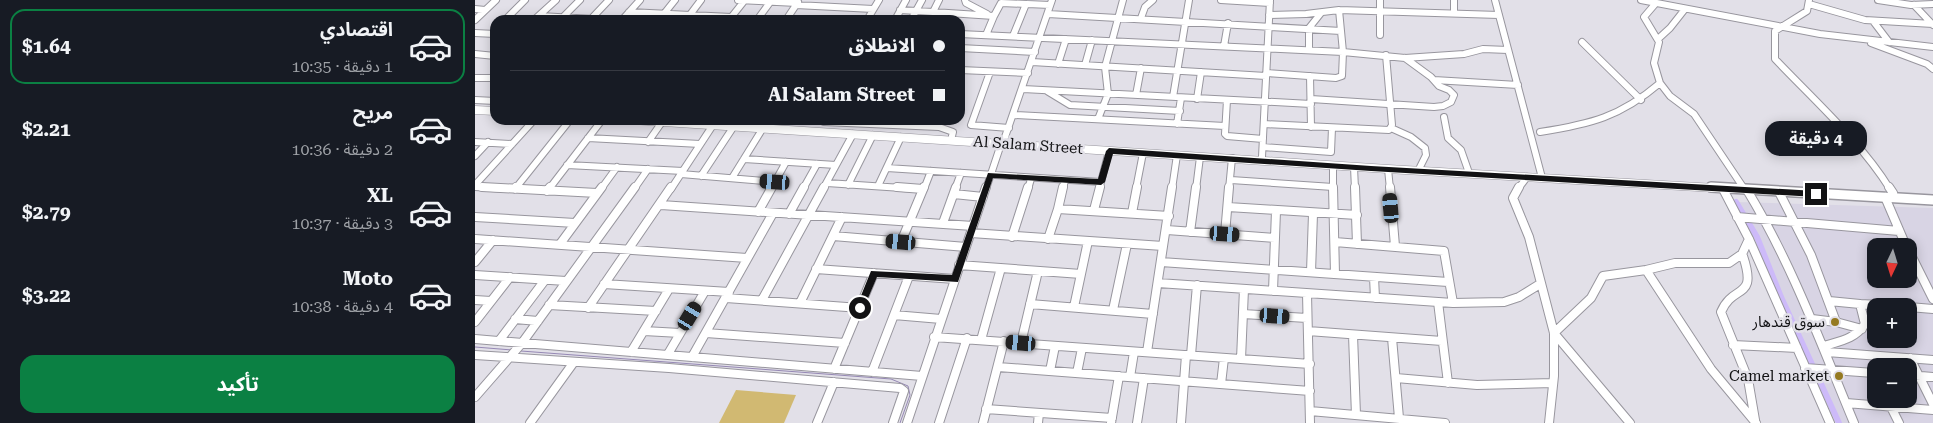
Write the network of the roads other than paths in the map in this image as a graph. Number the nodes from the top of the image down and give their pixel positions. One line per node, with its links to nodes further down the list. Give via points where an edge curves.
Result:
1 (496, 0): 43 (street)
2 (525, 0): 53 (street)
3 (556, 0): 54 (street)
4 (580, 0): 55 (street)
5 (609, 0): 56 (street)
6 (640, 0): 48 (street)
7 (675, 0): 58 (street)
8 (701, 0): 59 (street)
9 (738, 0): 10 (street)
10 (745, 0): 28 (street); 60 (street)
11 (817, 0): 38 (street)
12 (843, 0): 39 (street)
13 (879, 0): 41 (street)
14 (905, 0): 44 (street)
15 (922, 0): 47 (street)
16 (939, 0): 49 (street)
17 (965, 0): 68 (street)
18 (1123, 0): 69 (street)
19 (1153, 0): 70 (street, via 1145,7)
20 (1189, 0): 72 (street)
21 (1221, 0): 29 (street)
22 (1380, 0): 46 (street)
23 (1454, 0): 51 (street)
24 (1495, 0): 67 (street)
25 (1641, 0): 36 (street)
26 (1674, 0): 36 (street)
27 (1877, 0): 30 (street)
28 (771, 1): 33 (street); 61 (street)
29 (1270, 1): 66 (street)
30 (1885, 1): 37 (street)
31 (1809, 2): 73 (street); 77 (street, via 1804,13)
32 (1933, 2): 37 (street)
33 (797, 3): 38 (street); 62 (street)
34 (1051, 3): 35 (street); 52 (street)
35 (1026, 4): 68 (street, via 1000,4); 85 (street)
36 (1658, 4): 42 (street); 88 (street, via 1644,17)
37 (1914, 5): 75 (street)
38 (813, 6): 39 (street)
39 (838, 7): 41 (street)
40 (475, 9): 43 (street)
41 (873, 9): 63 (street)
42 (1685, 9): 77 (street); 88 (street)
43 (485, 10): 71 (street)
44 (900, 10): 47 (street); 64 (street)
45 (1339, 10): 46 (street); 50 (street); 79 (street)
46 (1380, 10): 51 (street); 83 (street)
47 (916, 11): 49 (street); 65 (street)
48 (629, 12): 57 (street); 58 (street)
49 (933, 12): 68 (street)
50 (1321, 13): 66 (street); 78 (street)
51 (1455, 13): 67 (street)
52 (1048, 14): 69 (street); 86 (street)
53 (510, 15)
54 (540, 15)
55 (565, 15)
56 (595, 15)
57 (626, 15)
58 (663, 15)
59 (690, 15)
60 (733, 15)
61 (761, 15)
62 (789, 15)
63 (870, 15)
64 (898, 15)
65 (914, 15)
66 (1269, 15): 76 (street)
67 (1499, 15): 100 (street)
68 (991, 16): 84 (street)
69 (1119, 17): 70 (street); 91 (street)
70 (1141, 18): 72 (street)
71 (475, 20)
72 (1186, 20): 74 (street); 94 (street)
73 (1873, 21): 75 (street); 93 (street)
74 (1228, 23): 76 (street); 95 (street)
75 (1933, 25)
76 (1269, 26): 78 (street); 98 (street)
77 (1780, 27): 90 (street); 227 (street, via 1775,32 1776,62 1831,117 1881,174)
78 (1309, 28): 79 (street); 99 (street)
79 (1341, 32): 102 (street)
80 (475, 33): 81 (street)
81 (490, 33)
82 (965, 34): 84 (street)
83 (1380, 34)
84 (986, 35): 85 (street)
85 (1013, 36): 86 (street)
86 (1040, 37): 87 (street); 101 (street)
87 (1066, 38): 89 (street); 108 (street)
88 (1657, 39): 123 (street, via 1654,62)
89 (1091, 40): 91 (street); 109 (street)
90 (1860, 40): 93 (street); 112 (street)
91 (1113, 41): 94 (street); 110 (street)
92 (1582, 42): 134 (street)
93 (1889, 42): 96 (street)
94 (1182, 44): 95 (street); 113 (street)
95 (1224, 46): 98 (street)
96 (1933, 47)
97 (965, 48): 101 (street)
98 (1268, 48): 99 (street); 118 (street)
99 (1309, 50): 102 (street)
100 (1508, 50): 106 (street, via 1483,49 1465,54); 124 (street)
101 (1035, 52): 107 (street)
102 (1343, 52): 104 (street); 119 (street, via 1342,76)
103 (475, 54): 105 (street)
104 (1386, 55): 106 (street); 138 (street)
105 (490, 56)
106 (1405, 58): 122 (street)
107 (1031, 62): 108 (street); 117 (street)
108 (1059, 64): 109 (street)
109 (1085, 65): 110 (street)
110 (1105, 67): 111 (street); 127 (street)
111 (1141, 68): 113 (street); 128 (street)
112 (1933, 68)
113 (1177, 70): 116 (street); 129 (street)
114 (965, 71): 115 (street)
115 (989, 72): 117 (street); 164 (street, via 971,124)
116 (1201, 72): 118 (street); 131 (street)
117 (1028, 73): 125 (street)
118 (1267, 75): 119 (street); 136 (street)
119 (1310, 76): 137 (street)
120 (475, 78): 121 (street)
121 (490, 78)
122 (1434, 80): 124 (street); 138 (street, via 1454,94 1449,104 1433,107)
123 (1660, 83): 134 (street); 222 (street, via 1670,96 1695,114)
124 (1517, 85): 204 (street)
125 (1023, 89): 126 (street); 145 (street)
126 (1045, 90): 127 (street); 139 (street)
127 (1107, 94): 128 (street); 140 (street)
128 (1136, 95): 129 (street)
129 (1173, 97): 130 (street)
130 (1181, 98): 131 (street); 144 (street)
131 (1197, 99): 133 (street)
132 (475, 100): 135 (street)
133 (1227, 100): 136 (street); 162 (street)
134 (1641, 100): 167 (street, via 1612,117)
135 (490, 101)
136 (1264, 102): 137 (street); 150 (street)
137 (1311, 102): 138 (street); 163 (street)
138 (1390, 103): 166 (street)
139 (1070, 105): 140 (street); 147 (street)
140 (1103, 106): 144 (street); 148 (street)
141 (490, 107): 142 (main road)
142 (475, 108): 143 (main road)
143 (490, 110)
144 (1180, 111): 149 (street)
145 (1013, 115): 147 (street); 164 (street)
146 (1444, 117): 200 (street, via 1447,138 1461,150)
147 (1064, 118): 148 (street)
148 (1097, 119): 149 (street)
149 (1177, 124): 162 (street)
150 (1264, 124): 163 (street); 173 (street)
151 (529, 125): 178 (street)
152 (566, 125): 219 (street)
153 (598, 125): 172 (street)
154 (660, 125): 176 (street)
155 (713, 125): 161 (main road, Al Salam Street); 179 (street)
156 (750, 125): 161 (main road, Al Salam Street)
157 (766, 125): 188 (street)
158 (776, 125): 168 (main road, Al Salam Street)
159 (844, 125): 170 (main road, Al Salam Street)
160 (942, 125): 170 (street, via 953,132)
161 (734, 126): 206 (street)
162 (1225, 126): 173 (street, via 1227,136)
163 (1311, 127): 165 (street)
164 (1009, 128): 177 (street)
165 (1332, 128): 166 (street, via 1382,132); 180 (street, via 1331,152)
166 (1391, 128): 196 (street, via 1425,148 1426,156)
167 (1540, 132)
168 (853, 134): 169 (main road, Al Salam Street); 192 (street)
169 (873, 135): 171 (main road, Al Salam Street); 215 (street)
170 (952, 136): 177 (main road, Al Salam Street)
171 (901, 137): 177 (main road, Al Salam Street); 197 (street)
172 (588, 138): 176 (street); 191 (street)
173 (1263, 139): 180 (street)
174 (475, 142): 175 (street)
175 (488, 142): 178 (street); 184 (street)
176 (648, 142): 179 (street)
177 (1003, 142): 181 (main road, Al Salam Street); 186 (main road, Al Salam Street); 205 (street)
178 (512, 144): 216 (street)
179 (700, 144): 202 (street)
180 (1263, 147): 186 (street)
181 (1109, 151): 182 (main road, Al Salam Street); 213 (street)
182 (1143, 153): 183 (main road, Al Salam Street); 238 (street)
183 (1177, 155): 185 (main road, Al Salam Street); 243 (street)
184 (475, 156)
185 (1200, 157): 187 (main road, Al Salam Street); 255 (street)
186 (1262, 157): 196 (main road, Al Salam Street)
187 (1232, 158): 193 (main road, Al Salam Street); 211 (street)
188 (744, 159): 189 (street); 208 (street)
189 (786, 162): 190 (street); 212 (street)
190 (817, 164): 192 (street); 239 (street)
191 (567, 165): 194 (street); 223 (street)
192 (836, 166): 214 (street)
193 (1333, 166): 195 (main road, Al Salam Street); 218 (street)
194 (617, 167): 198 (street); 225 (street)
195 (1354, 167): 199 (main road, Al Salam Street); 244 (street)
196 (1420, 167): 200 (main road, Al Salam Street)
197 (887, 168): 201 (street); 217 (street)
198 (649, 169): 202 (street); 272 (street)
199 (1388, 169): 207 (main road, Al Salam Street); 274 (street)
200 (1468, 170): 204 (main road, Al Salam Street)
201 (931, 171): 203 (street); 220 (street)
202 (682, 172): 206 (street); 231 (street)
203 (961, 173): 205 (street); 226 (street)
204 (1541, 174): 222 (main road, Al Salam Street)
205 (991, 175): 209 (street); 229 (street)
206 (701, 176): 208 (street)
207 (1527, 177): 221 (main road, Al Salam Street); 304 (street, via 1513,198 1529,237)
208 (732, 178): 212 (street)
209 (1031, 179): 210 (street); 259 (street)
210 (1065, 180): 213 (street); 233 (street)
211 (1231, 180): 218 (street); 232 (street)
212 (775, 182): 236 (street)
213 (1101, 182): 234 (street)
214 (827, 183): 215 (street); 242 (street)
215 (848, 185): 217 (street)
216 (475, 186): 219 (street)
217 (878, 186): 220 (street)
218 (1333, 186): 241 (street)
219 (515, 189): 223 (street)
220 (923, 189): 249 (street)
221 (1723, 189): 222 (main road, Al Salam Street); 247 (street)
222 (1745, 189): 224 (main road, Al Salam Street); 227 (main road, Al Salam Street); 248 (street)
223 (547, 191): 225 (street)
224 (1779, 192): 227 (main road, Al Salam Street); 251 (street)
225 (597, 194): 252 (street)
226 (954, 194): 229 (street); 250 (street)
227 (1889, 195): 228 (main road, Al Salam Street); 230 (main road, Al Salam Street); 256 (street)
228 (1933, 196)
229 (983, 197): 253 (street)
230 (1933, 200)
231 (661, 205): 236 (street); 276 (street)
232 (1228, 207): 235 (street); 257 (street)
233 (1058, 208): 234 (street); 263 (street)
234 (1094, 210): 238 (street)
235 (1276, 211): 240 (street); 261 (street)
236 (758, 212): 237 (street)
237 (773, 213): 239 (street); 278 (street)
238 (1132, 213): 243 (street)
239 (789, 214): 242 (street)
240 (1313, 214): 241 (street); 288 (street)
241 (1334, 214): 244 (street); 268 (street)
242 (809, 215): 246 (street); 315 (street)
243 (1169, 216): 254 (street)
244 (1357, 216): 271 (street)
245 (475, 217): 252 (street)
246 (842, 217): 249 (street); 258 (street)
247 (1737, 217): 248 (street); 265 (street)
248 (1766, 220): 251 (street); 338 (street)
249 (909, 221): 250 (street); 267 (street)
250 (943, 223): 253 (street)
251 (1796, 223): 256 (street); 316 (street, via 1820,273)
252 (575, 224): 269 (street)
253 (972, 230): 259 (street); 275 (street)
254 (1167, 230): 255 (street); 273 (street)
255 (1190, 232): 257 (street)
256 (1899, 232): 262 (street)
257 (1225, 234): 261 (street)
258 (833, 236): 267 (street); 284 (street)
259 (1012, 237): 263 (street)
260 (475, 238): 264 (street)
261 (1275, 238): 285 (street)
262 (1902, 238)
263 (1048, 239): 266 (street)
264 (493, 240): 269 (street); 279 (street)
265 (1749, 240): 277 (street); 363 (street)
266 (1088, 241): 270 (street); 290 (street)
267 (901, 242): 275 (street)
268 (1335, 242): 271 (street); 291 (street)
269 (560, 244): 272 (street)
270 (1127, 244): 273 (street); 330 (street)
271 (1357, 244): 274 (street)
272 (592, 246): 276 (street); 299 (street)
273 (1163, 246): 280 (street)
274 (1395, 246): 301 (street, via 1445,251)
275 (966, 247): 281 (street)
276 (631, 248): 278 (street); 303 (street)
277 (1743, 256): 286 (street, via 1729,262 1675,263); 360 (street, via 1749,272 1747,285 1726,303 1721,312)
278 (747, 258): 311 (street)
279 (475, 262)
280 (1161, 262): 285 (street); 302 (street)
281 (959, 265): 283 (street); 296 (street)
282 (1917, 267): 300 (street)
283 (1001, 268): 287 (street); 353 (street)
284 (816, 269): 289 (street); 318 (street)
285 (1274, 269): 288 (street); 309 (street)
286 (1646, 270): 347 (street, via 1603,276 1591,298); 429 (street, via 1711,369)
287 (1038, 271): 290 (street); 321 (street)
288 (1311, 272): 291 (street)
289 (875, 273): 293 (street); 327 (street)
290 (1081, 274): 325 (street)
291 (1335, 274): 295 (street)
292 (475, 275): 294 (street)
293 (909, 276): 296 (street); 334 (street)
294 (510, 277): 297 (street); 317 (street)
295 (1374, 277): 301 (street); 312 (street)
296 (955, 279): 335 (street)
297 (545, 280): 299 (street); 337 (street)
298 (1933, 280): 300 (street)
299 (566, 281): 324 (street)
300 (1924, 281): 313 (street)
301 (1448, 282): 320 (street)
302 (1158, 283): 305 (street); 332 (street)
303 (604, 284): 306 (street); 326 (street)
304 (1540, 284): 320 (street, via 1504,302); 347 (street)
305 (1197, 285): 307 (street); 370 (street)
306 (669, 289): 308 (street); 331 (street)
307 (1244, 289): 309 (street); 333 (street)
308 (705, 291): 311 (street); 346 (street)
309 (1273, 291): 310 (street)
310 (1307, 294): 312 (street); 336 (street)
311 (727, 295): 315 (street); 345 (street)
312 (1375, 298): 319 (street)
313 (1933, 299)
314 (475, 300): 317 (street)
315 (762, 300): 318 (street)
316 (1829, 301): 322 (street); 341 (street)
317 (491, 302): 340 (street)
318 (800, 302): 327 (street)
319 (1438, 302): 320 (street); 356 (street)
320 (1453, 303)
321 (1030, 304): 325 (street); 359 (street)
322 (1860, 304): 323 (street); 342 (street, via 1865,324)
323 (1867, 304)
324 (549, 305): 326 (street); 339 (street)
325 (1074, 307): 330 (street)
326 (588, 308): 331 (street)
327 (860, 308): 358 (street)
328 (1917, 308): 329 (street)
329 (1933, 309)
330 (1113, 310): 332 (street)
331 (656, 311): 343 (street)
332 (1153, 314): 367 (street)
333 (1243, 314): 336 (street); 375 (street)
334 (894, 315): 335 (street); 385 (street)
335 (941, 318): 349 (street)
336 (1307, 318): 344 (street)
337 (515, 319): 339 (street); 354 (street)
338 (1812, 319): 341 (street); 364 (street)
339 (538, 321): 357 (street)
340 (475, 322)
341 (1836, 322): 342 (street)
342 (1862, 329): 364 (street, via 1855,336)
343 (644, 331): 346 (street); 365 (street)
344 (1307, 331): 348 (street); 379 (street)
345 (706, 332): 358 (street); 372 (street)
346 (680, 333): 368 (street)
347 (1554, 333): 398 (street); 428 (street)
348 (1353, 334): 351 (street); 412 (street)
349 (935, 337): 350 (street); 389 (street)
350 (967, 338): 353 (street); 420 (street)
351 (1392, 338): 356 (street); 395 (street)
352 (475, 339): 354 (street)
353 (981, 340): 355 (street)
354 (499, 341): 357 (street)
355 (1004, 341): 359 (street); 380 (street)
356 (1441, 341): 399 (street)
357 (522, 343): 365 (street); 371 (street)
358 (845, 343): 382 (street)
359 (1021, 343): 361 (street)
360 (1733, 345): 363 (street); 429 (street, via 1748,379)
361 (1055, 346): 362 (street); 384 (street)
362 (1082, 348): 366 (street); 387 (street)
363 (1797, 348): 381 (street)
364 (1825, 349): 374 (street); 383 (street)
365 (631, 352): 368 (street)
366 (1134, 352): 367 (street); 392 (street)
367 (1147, 352): 370 (street)
368 (668, 354): 372 (street)
369 (475, 355): 371 (street)
370 (1189, 355): 373 (street); 396 (street)
371 (510, 357): 378 (street); 402 (street)
372 (691, 357): 382 (street)
373 (1224, 358): 375 (street); 400 (street)
374 (1910, 358)
375 (1241, 359): 379 (street)
376 (1917, 359): 377 (street)
377 (1933, 360)
378 (575, 362): 397 (street); 416 (street)
379 (1310, 364): 401 (street)
380 (998, 367): 384 (street); 408 (street)
381 (1805, 368): 383 (street); 430 (street)
382 (834, 369): 385 (street)
383 (1832, 370): 388 (street); 403 (street)
384 (1050, 371): 387 (street)
385 (872, 372): 389 (street)
386 (1917, 372): 391 (street)
387 (1077, 373): 390 (street)
388 (1867, 373)
389 (922, 376): 419 (street)
390 (1119, 376): 392 (street); 415 (street)
391 (1919, 376): 393 (street); 405 (street)
392 (1130, 377): 394 (street)
393 (1933, 377)
394 (1144, 378): 396 (street); 423 (street)
395 (1396, 378): 399 (street); 413 (street)
396 (1184, 381): 400 (street); 424 (street)
397 (834, 382): 417 (street); 418 (street, via 902,389)
398 (1553, 382): 399 (street, via 1510,385); 427 (street)
399 (1447, 383)
400 (1221, 384): 401 (street)
401 (1309, 391): 410 (street)
402 (475, 397)
403 (1846, 403): 404 (street); 431 (street)
404 (1867, 403)
405 (1933, 404)
406 (1917, 407): 409 (street)
407 (1892, 408): 432 (street)
408 (986, 409): 411 (street); 421 (street)
409 (1933, 410)
410 (1310, 411): 412 (street); 425 (street)
411 (1039, 413): 414 (street); 422 (street)
412 (1356, 415): 413 (street)
413 (1399, 418): 426 (street)
414 (1084, 420): 415 (street)
415 (1111, 420)
416 (530, 423)
417 (817, 423)
418 (893, 423)
419 (907, 423)
420 (939, 423)
421 (983, 423)
422 (1038, 423)
423 (1137, 423)
424 (1181, 423)
425 (1309, 423)
426 (1445, 423)
427 (1549, 423)
428 (1630, 423)
429 (1756, 423)
430 (1830, 423)
431 (1854, 423)
432 (1899, 423)

